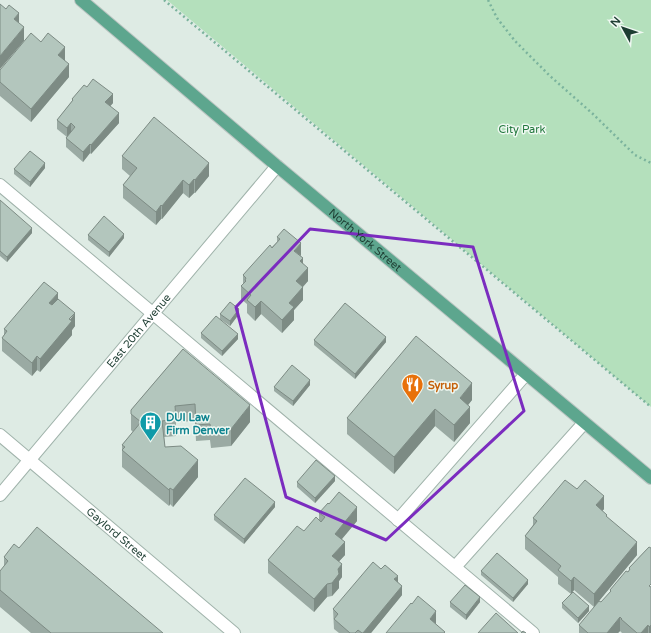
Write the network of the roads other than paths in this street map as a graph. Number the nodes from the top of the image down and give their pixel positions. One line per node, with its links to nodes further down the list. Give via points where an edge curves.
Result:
1 (81, 0): 2 (main road, North York Street)
2 (277, 166): 4 (street, East 20th Avenue); 5 (main road, North York Street)
3 (0, 185): 4 (street)
4 (153, 314): 8 (street, East 20th Avenue); 11 (street)
5 (526, 374): 6 (main road, North York Street); 11 (street)
6 (584, 422): 9 (main road, North York Street); 12 (street)
7 (0, 435): 8 (street, Gaylord Street)
8 (30, 460): 10 (street, East 20th Avenue); 13 (street, Gaylord Street)
9 (651, 478)
10 (0, 495)
11 (398, 520): 12 (street)
12 (455, 568): 14 (street)
13 (234, 633)
14 (533, 633)

